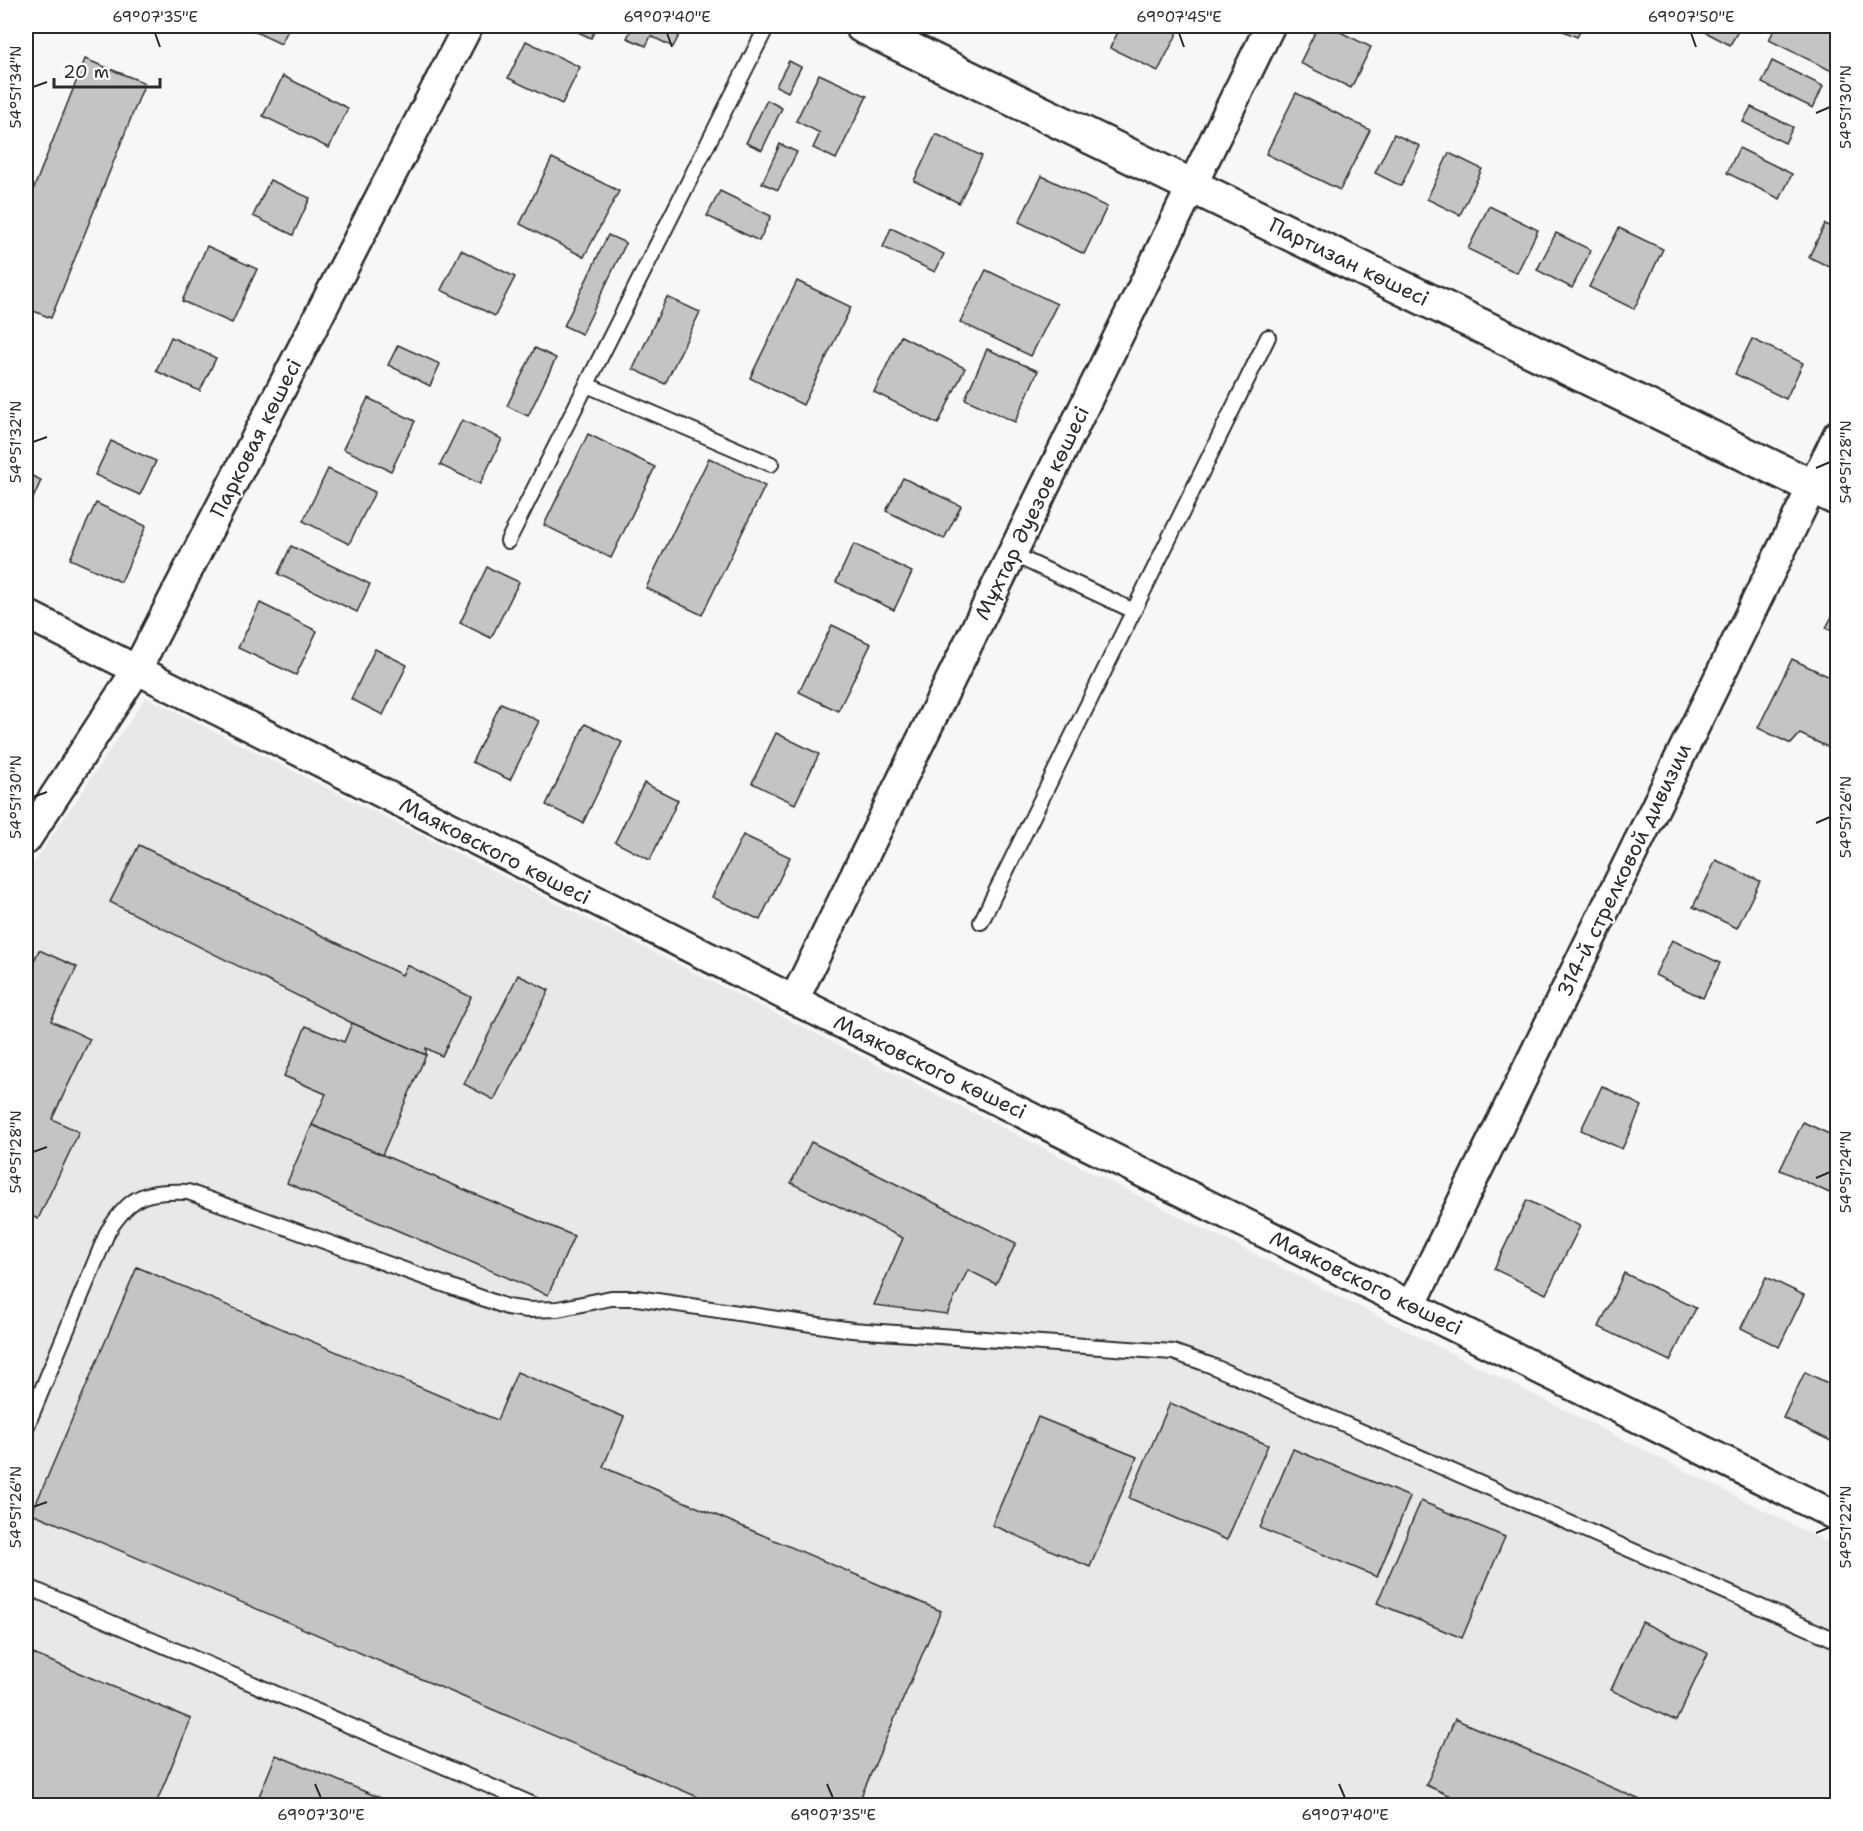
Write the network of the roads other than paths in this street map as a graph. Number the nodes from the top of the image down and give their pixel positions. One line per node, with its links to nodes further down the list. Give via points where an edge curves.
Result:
1 (468, 26): 15 (street, Парковая көшесі)
2 (767, 26): 7 (lane)
3 (861, 26): 5 (main road, Партизан көшесі)
4 (1270, 26): 5 (street, Мұхтар Әуезов көшесі)
5 (1192, 186): 10 (main road, Партизан көшесі); 12 (street, Мұхтар Әуезов көшесі)
6 (1268, 337): 13 (lane)
7 (587, 385): 9 (lane); 11 (lane)
8 (1838, 434): 10 (street, 314-й стрелковой дивизии)
9 (771, 464)
10 (1825, 492): 19 (street, 314-й стрелковой дивизии)
11 (508, 541)
12 (1012, 554): 13 (lane); 18 (street, Мұхтар Әуезов көшесі)
13 (1134, 611): 17 (lane)
14 (26, 614): 15 (street, Маяковского көшесі)
15 (136, 671): 16 (street, Парковая көшесі); 18 (street, Маяковского көшесі)
16 (26, 840)
17 (981, 922)
18 (794, 1000): 19 (street, Маяковского көшесі)
19 (1411, 1305): 21 (street, Маяковского көшесі)
20 (26, 1428): 23 (lane, via 108,1231 121,1211 139,1197 164,1191 188,1192 507,1307 558,1309 611,1298 637,1298 852,1330 1173,1352 1221,1369)
21 (1838, 1517)
22 (26, 1586): 24 (lane)
23 (1838, 1641)
24 (536, 1806)

